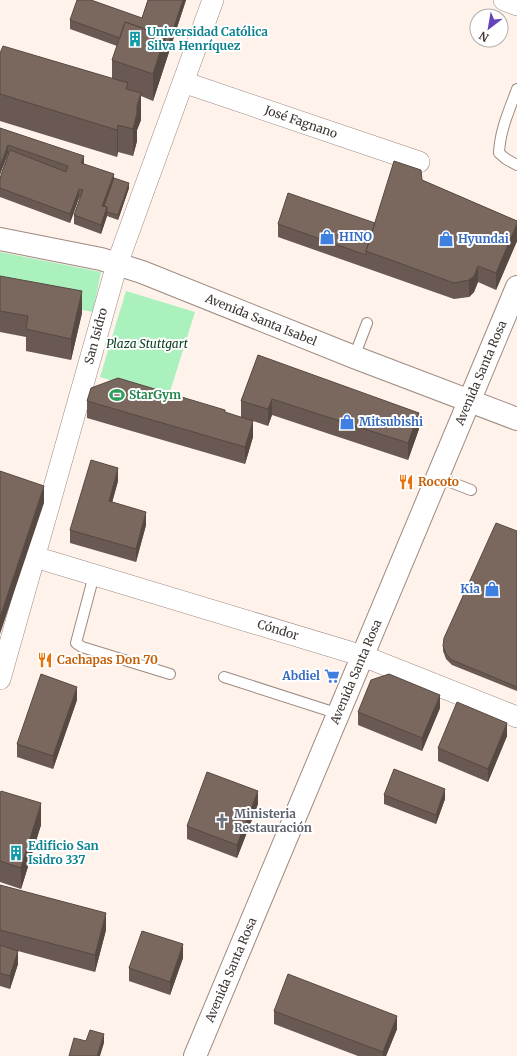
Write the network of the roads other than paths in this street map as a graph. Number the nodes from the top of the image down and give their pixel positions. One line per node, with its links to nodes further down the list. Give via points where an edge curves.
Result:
1 (213, 0): 4 (street, San Isidro)
2 (504, 0): 3 (street)
3 (517, 6)
4 (183, 82): 6 (street, José Fagnano); 9 (street, San Isidro)
5 (517, 89): 7 (lane, via 500,139 500,153)
6 (419, 162)
7 (517, 166)
8 (0, 239): 9 (main road, Avenida Santa Isabel)
9 (117, 264): 12 (main road, Avenida Santa Isabel); 17 (street, San Isidro)
10 (517, 287): 13 (main road, Avenida Santa Rosa)
11 (366, 323): 12 (lane)
12 (354, 357): 13 (main road, Avenida Santa Isabel)
13 (469, 402): 14 (main road, Avenida Santa Isabel); 15 (main road, Avenida Santa Rosa)
14 (517, 419)
15 (437, 477): 16 (lane); 19 (main road, Avenida Santa Rosa)
16 (471, 490)
17 (35, 558): 18 (street, Cóndor); 20 (street, San Isidro)
18 (94, 575): 19 (street, Cóndor); 21 (lane, via 76,642 82,647)
19 (363, 656): 23 (main road, Avenida Santa Rosa); 24 (street, Cóndor)
20 (2, 671)
21 (170, 674)
22 (224, 677): 23 (lane)
23 (338, 714): 25 (main road, Avenida Santa Rosa)
24 (517, 717)
25 (195, 1056)

